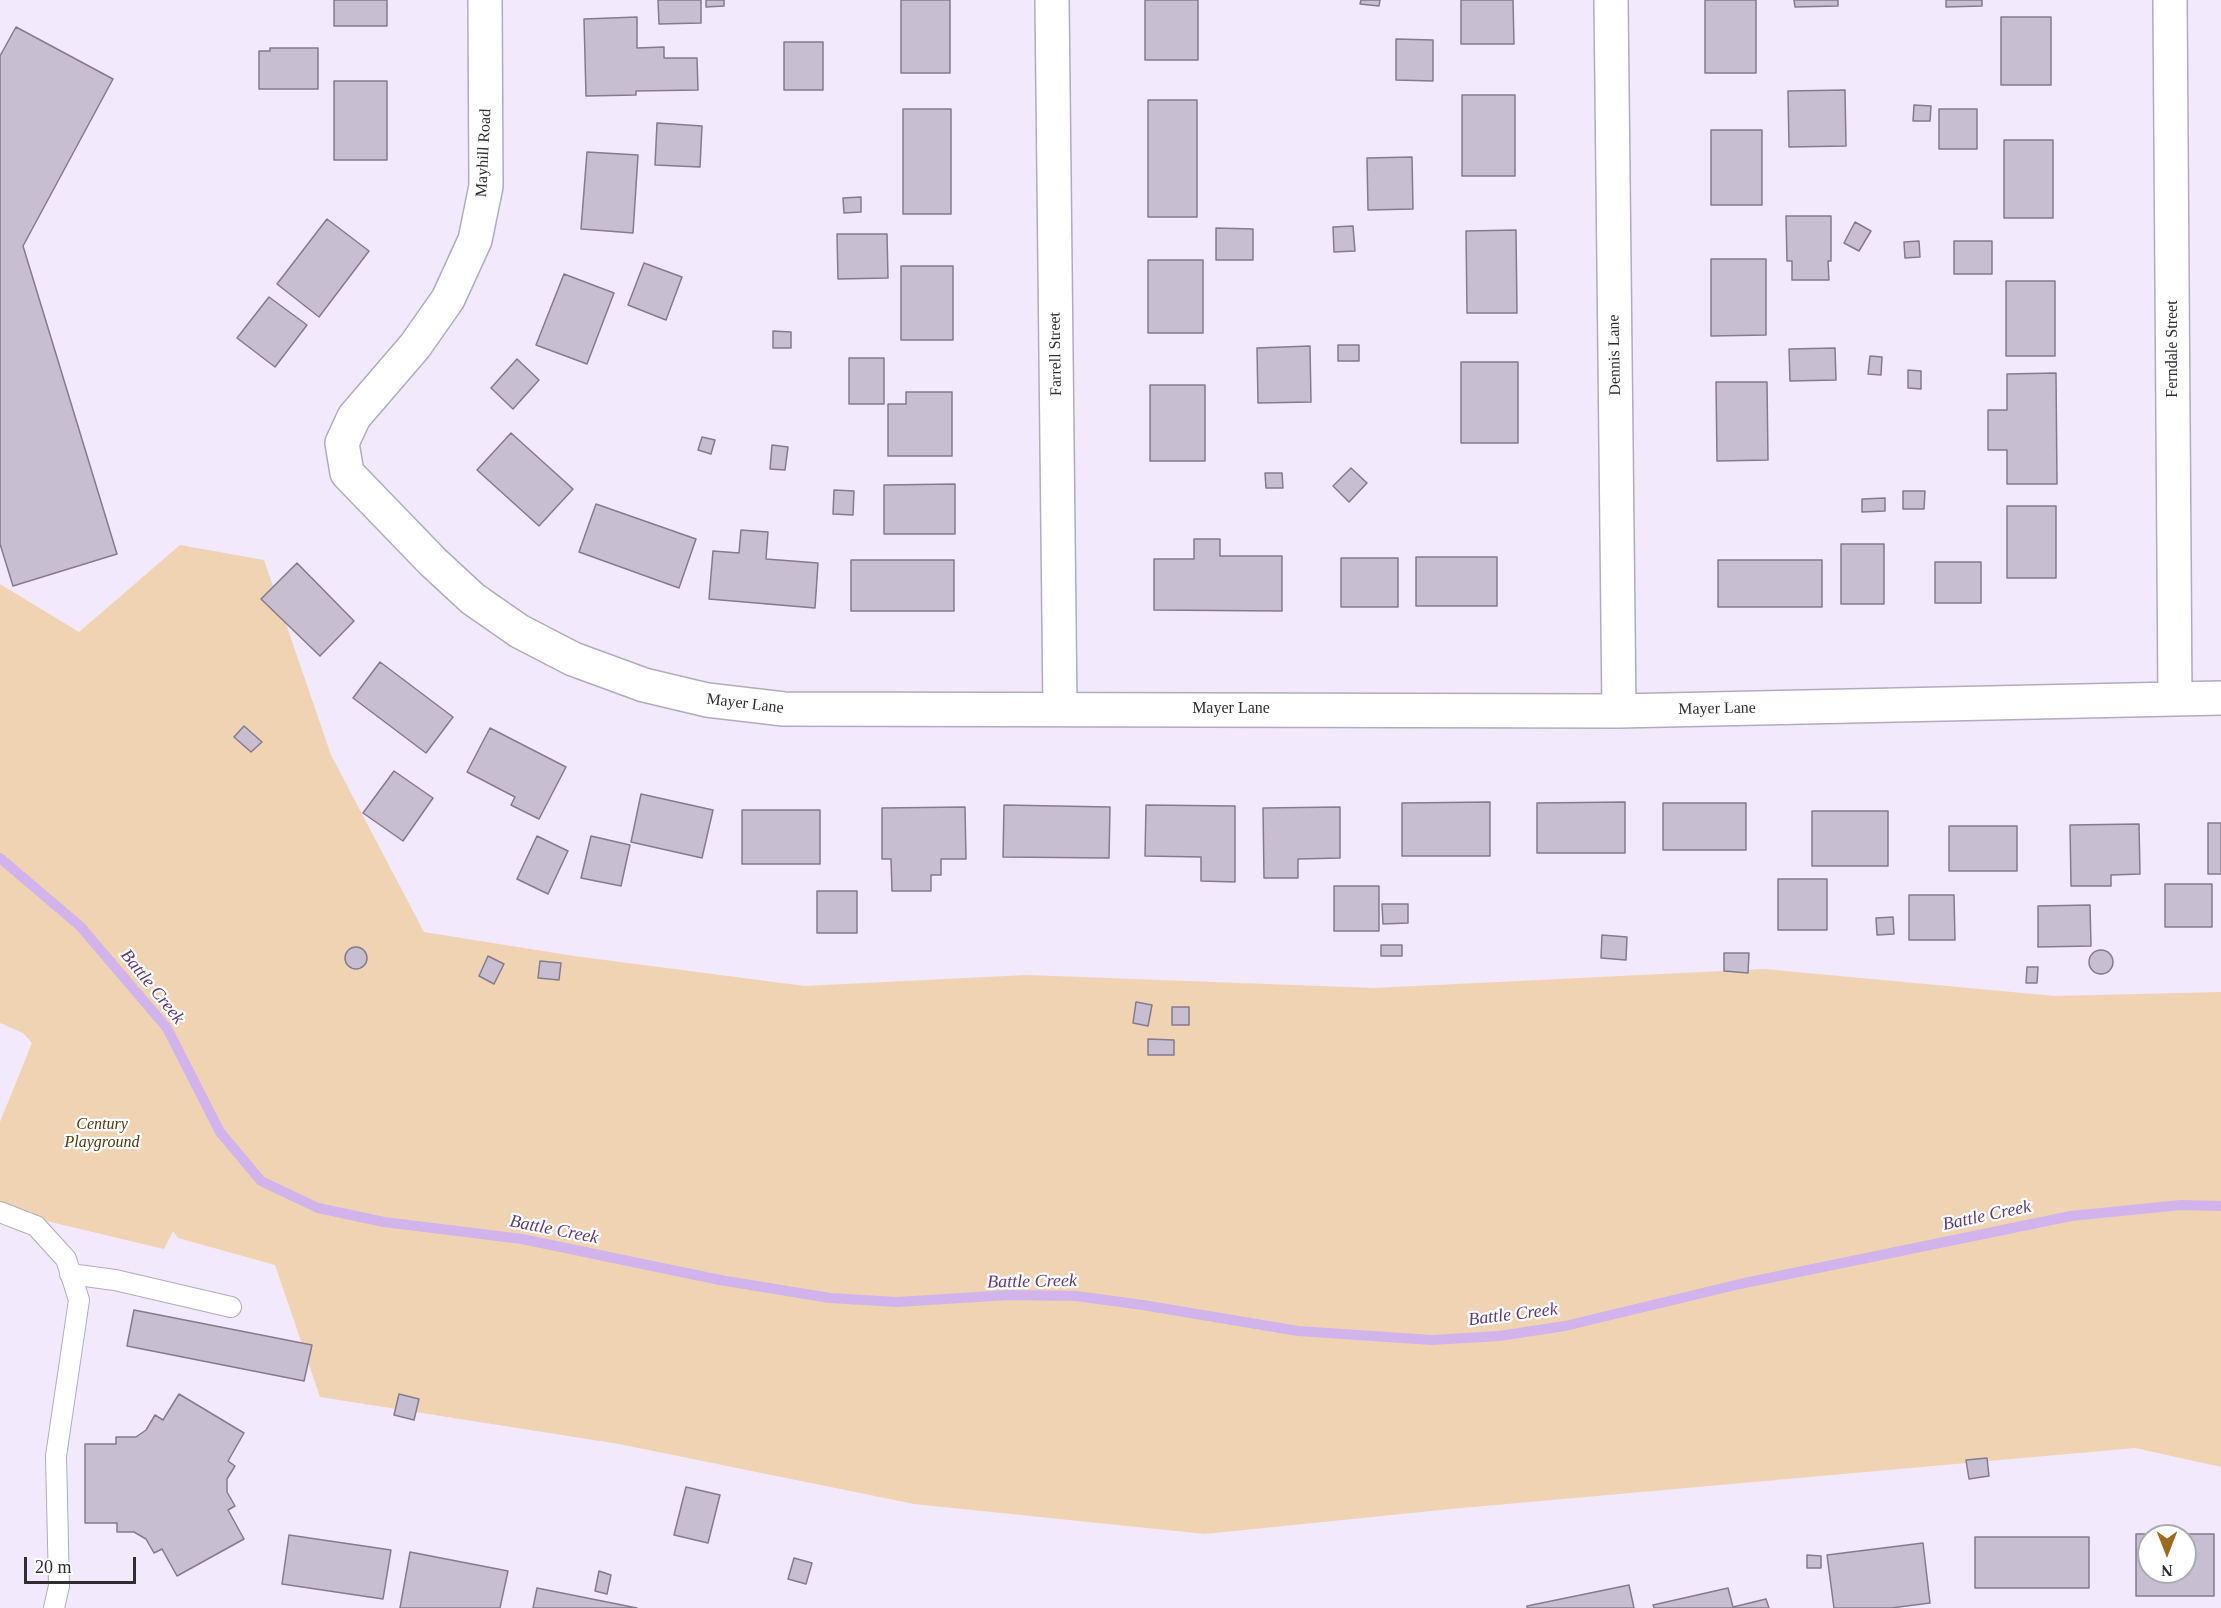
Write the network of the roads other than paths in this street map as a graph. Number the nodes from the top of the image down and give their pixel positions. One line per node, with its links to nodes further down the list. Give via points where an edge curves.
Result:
1 (485, 0): 5 (street, Mayhill Road, via 486,186 475,240 448,299 415,346 354,417)
2 (1052, 0): 8 (street, Farrell Street)
3 (1611, 0): 9 (street, Dennis Lane)
4 (2170, 0): 6 (street, Ferndale Street)
5 (342, 443): 8 (street, Mayer Lane, via 347,473 473,600 519,631 573,659 644,685 707,700 784,709)
6 (2175, 698): 7 (street, Mayer Lane); 9 (street, Mayer Lane)
7 (2221, 698)
8 (1060, 708): 9 (street, Mayer Lane)
9 (1619, 711)
10 (0, 1212): 11 (lane, via 36,1226 66,1259)
11 (70, 1274): 12 (lane, via 115,1280); 13 (lane, via 79,1300 56,1456 58,1586)
12 (231, 1307)
13 (54, 1608)

